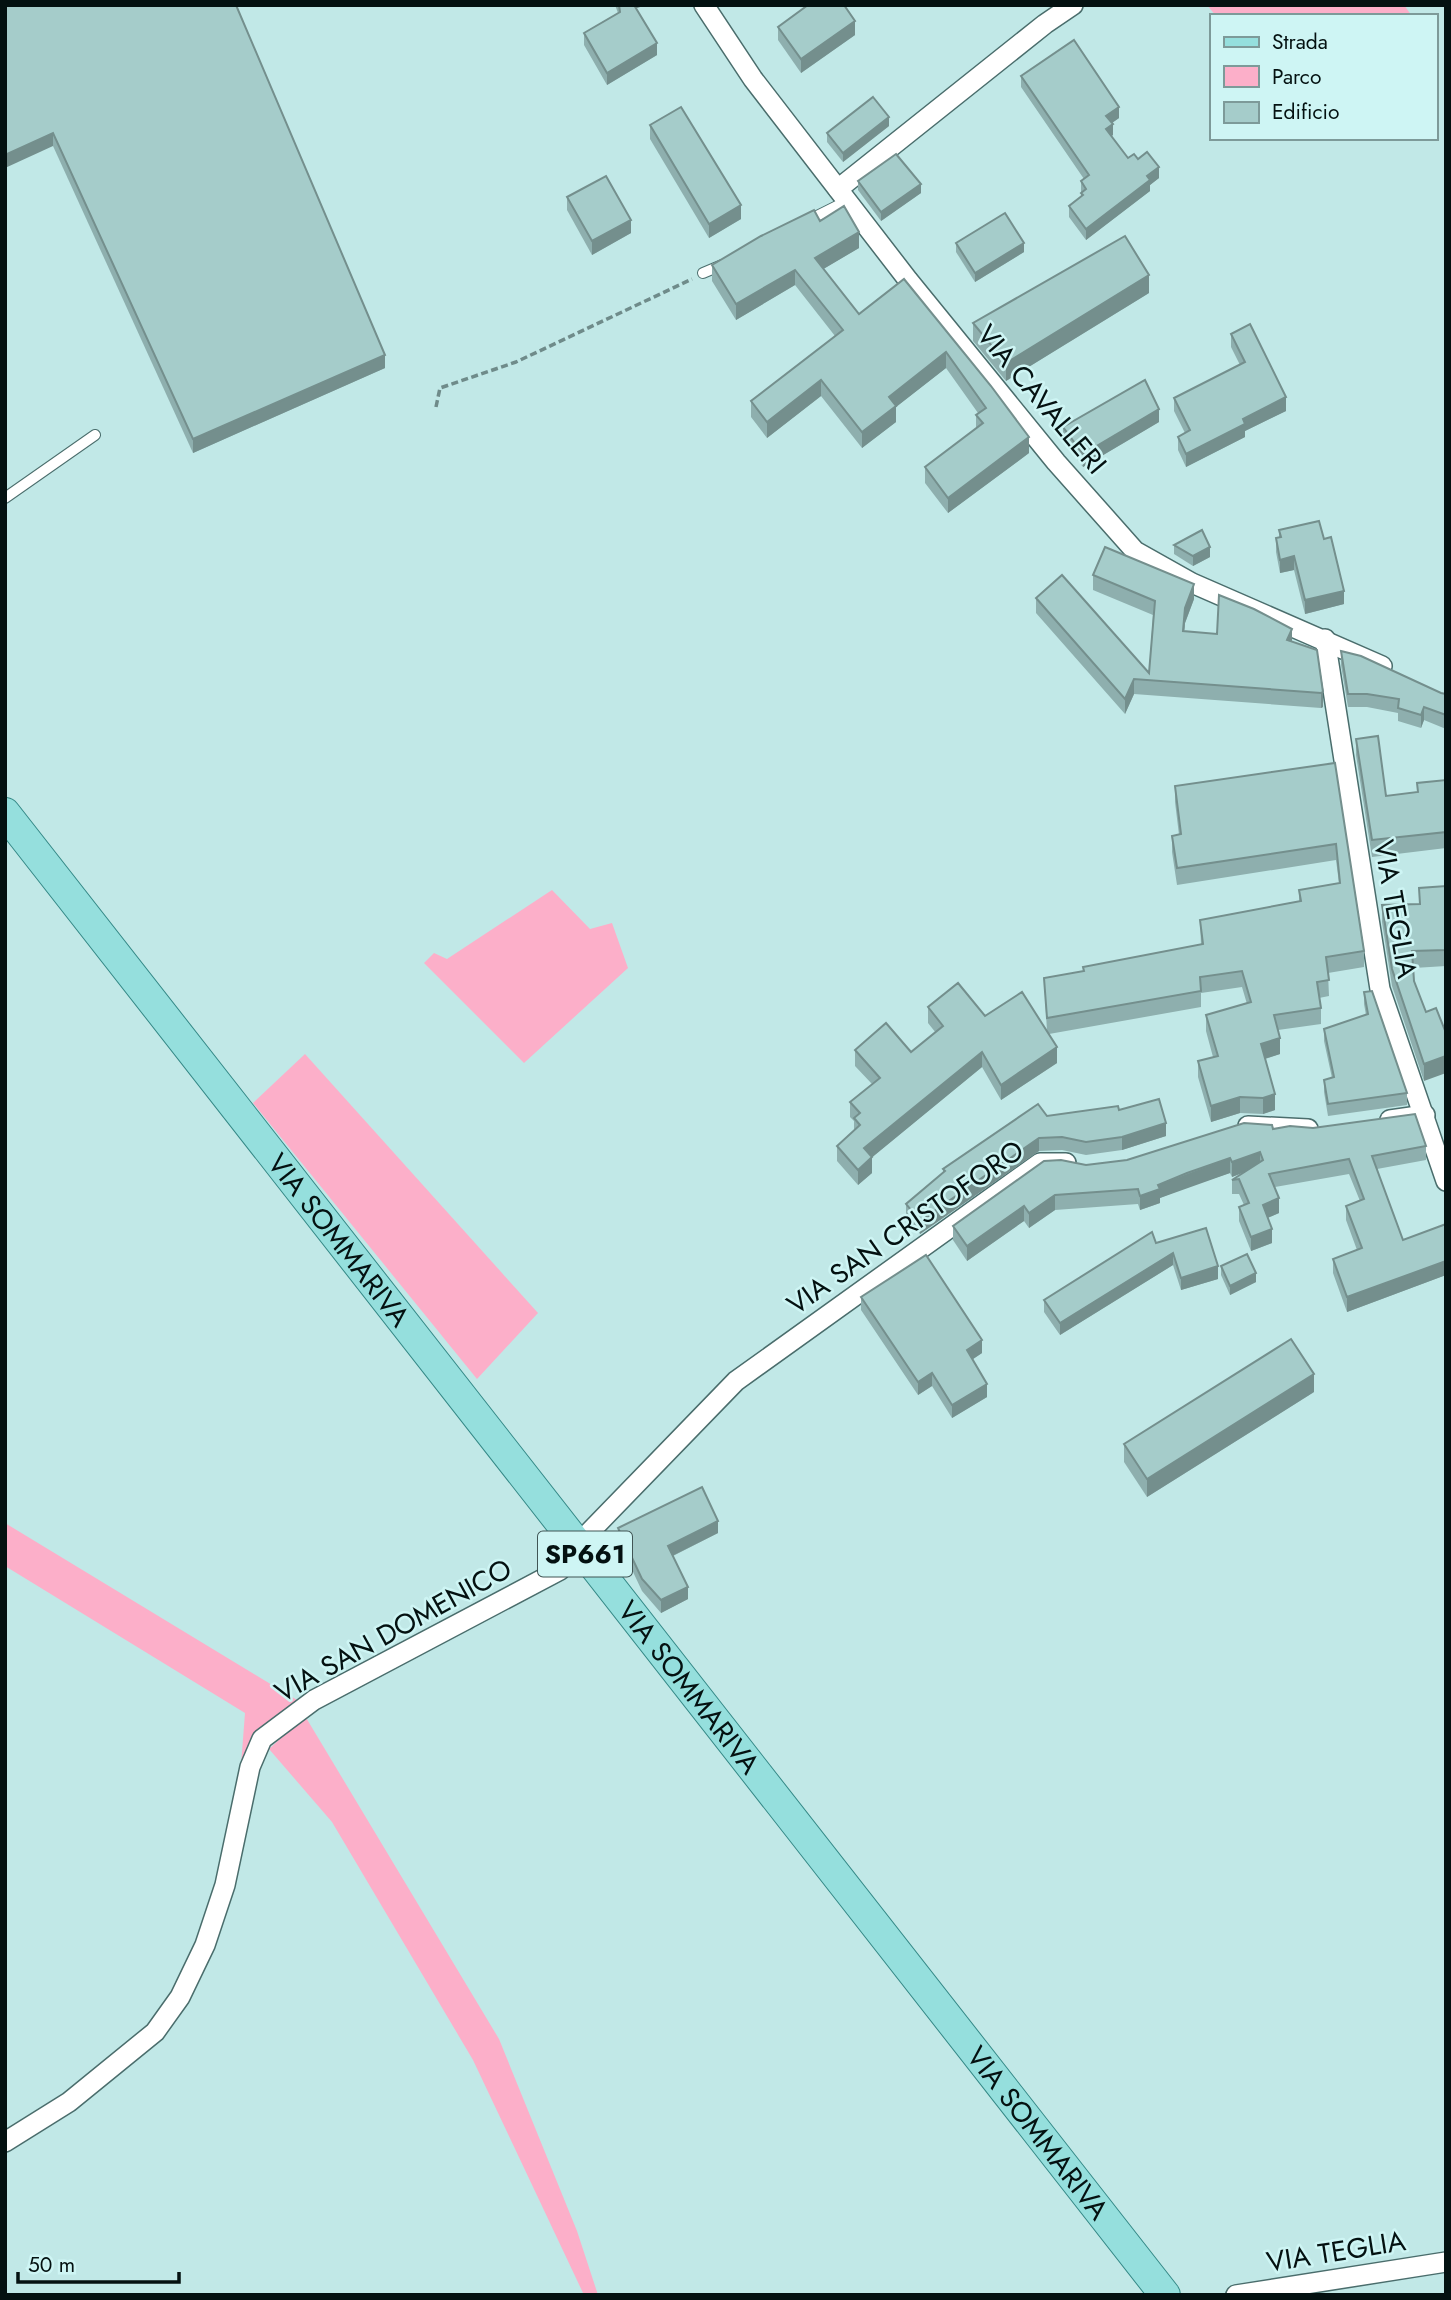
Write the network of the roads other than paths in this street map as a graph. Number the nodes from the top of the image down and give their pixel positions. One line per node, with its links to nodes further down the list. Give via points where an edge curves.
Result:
1 (704, 5): 3 (street, VIA CAVALLERI, via 753,79)
2 (1073, 5): 3 (street)
3 (842, 195): 4 (lane); 9 (street, VIA CAVALLERI, via 1055,462 1135,551 1192,583)
4 (802, 224)
5 (736, 258): 6 (lane)
6 (703, 273)
7 (94, 435): 8 (lane)
8 (5, 498)
9 (1325, 639): 10 (street, VIA CAVALLERI); 12 (street, VIA TEGLIA, via 1380,989)
10 (1397, 673)
11 (5, 813): 18 (main road, VIA SOMMARIVA / SP661)
12 (1425, 1115): 13 (street); 17 (street, VIA TEGLIA)
13 (1375, 1122)
14 (1325, 1128): 15 (street, via 1243,1125)
15 (1230, 1129)
16 (1085, 1167): 18 (street, VIA SAN CRISTOFORO, via 1040,1163 736,1381)
17 (1446, 1181)
18 (577, 1545): 19 (street, VIA SAN DOMENICO, via 560,1570 314,1700 262,1739 250,1767 225,1885 205,1945 180,1997 155,2032 69,2102); 21 (main road, VIA SOMMARIVA / SP661)
19 (5, 2142)
20 (1446, 2262): 22 (street, VIA TEGLIA)
21 (1166, 2295)
22 (1236, 2295)

